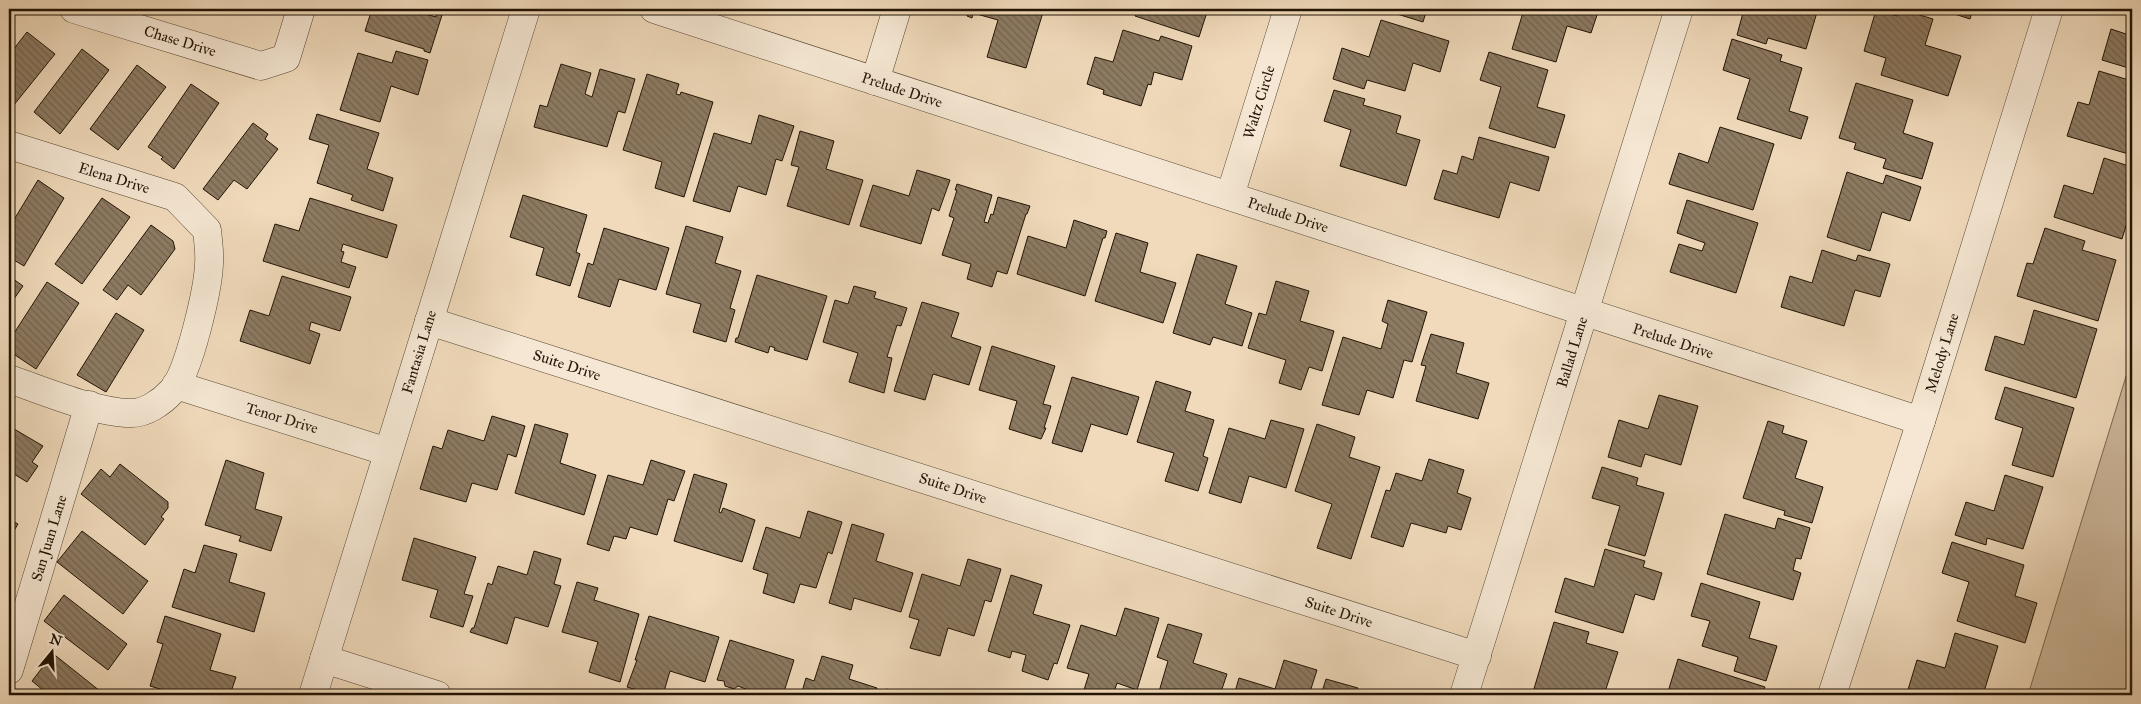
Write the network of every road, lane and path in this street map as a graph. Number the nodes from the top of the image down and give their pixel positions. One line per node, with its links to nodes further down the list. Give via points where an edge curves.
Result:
1 (74, 9): 2 (street, Chase Drive, via 261,66 286,58)
2 (301, 9)
3 (526, 9): 13 (street, Fantasia Lane)
4 (654, 9): 9 (street, Prelude Drive)
5 (897, 9): 9 (street)
6 (1288, 9): 11 (street, Waltz Circle)
7 (1680, 9): 12 (street, Ballad Lane)
8 (2049, 9): 17 (street, Melody Lane)
9 (875, 81): 11 (street, Prelude Drive)
10 (9, 145): 15 (street, Elena Drive, via 175,197 207,230 209,265 197,330)
11 (1230, 196): 12 (street, Prelude Drive)
12 (1585, 312): 17 (street, Prelude Drive); 19 (street, Ballad Lane)
13 (429, 321): 18 (street, Fantasia Lane); 19 (street, Suite Drive)
14 (9, 379): 16 (street)
15 (176, 385): 16 (street, via 150,409 130,414); 18 (street, Tenor Drive)
16 (89, 405): 21 (street, San Juan Lane)
17 (1921, 421): 25 (street, Melody Lane)
18 (388, 452): 20 (street, Fantasia Lane)
19 (1477, 656): 24 (street, Ballad Lane)
20 (324, 659): 22 (street, Fantasia Lane); 23 (street)
21 (9, 670)
22 (313, 695)
23 (437, 695)
24 (1464, 695)
25 (1832, 695)

